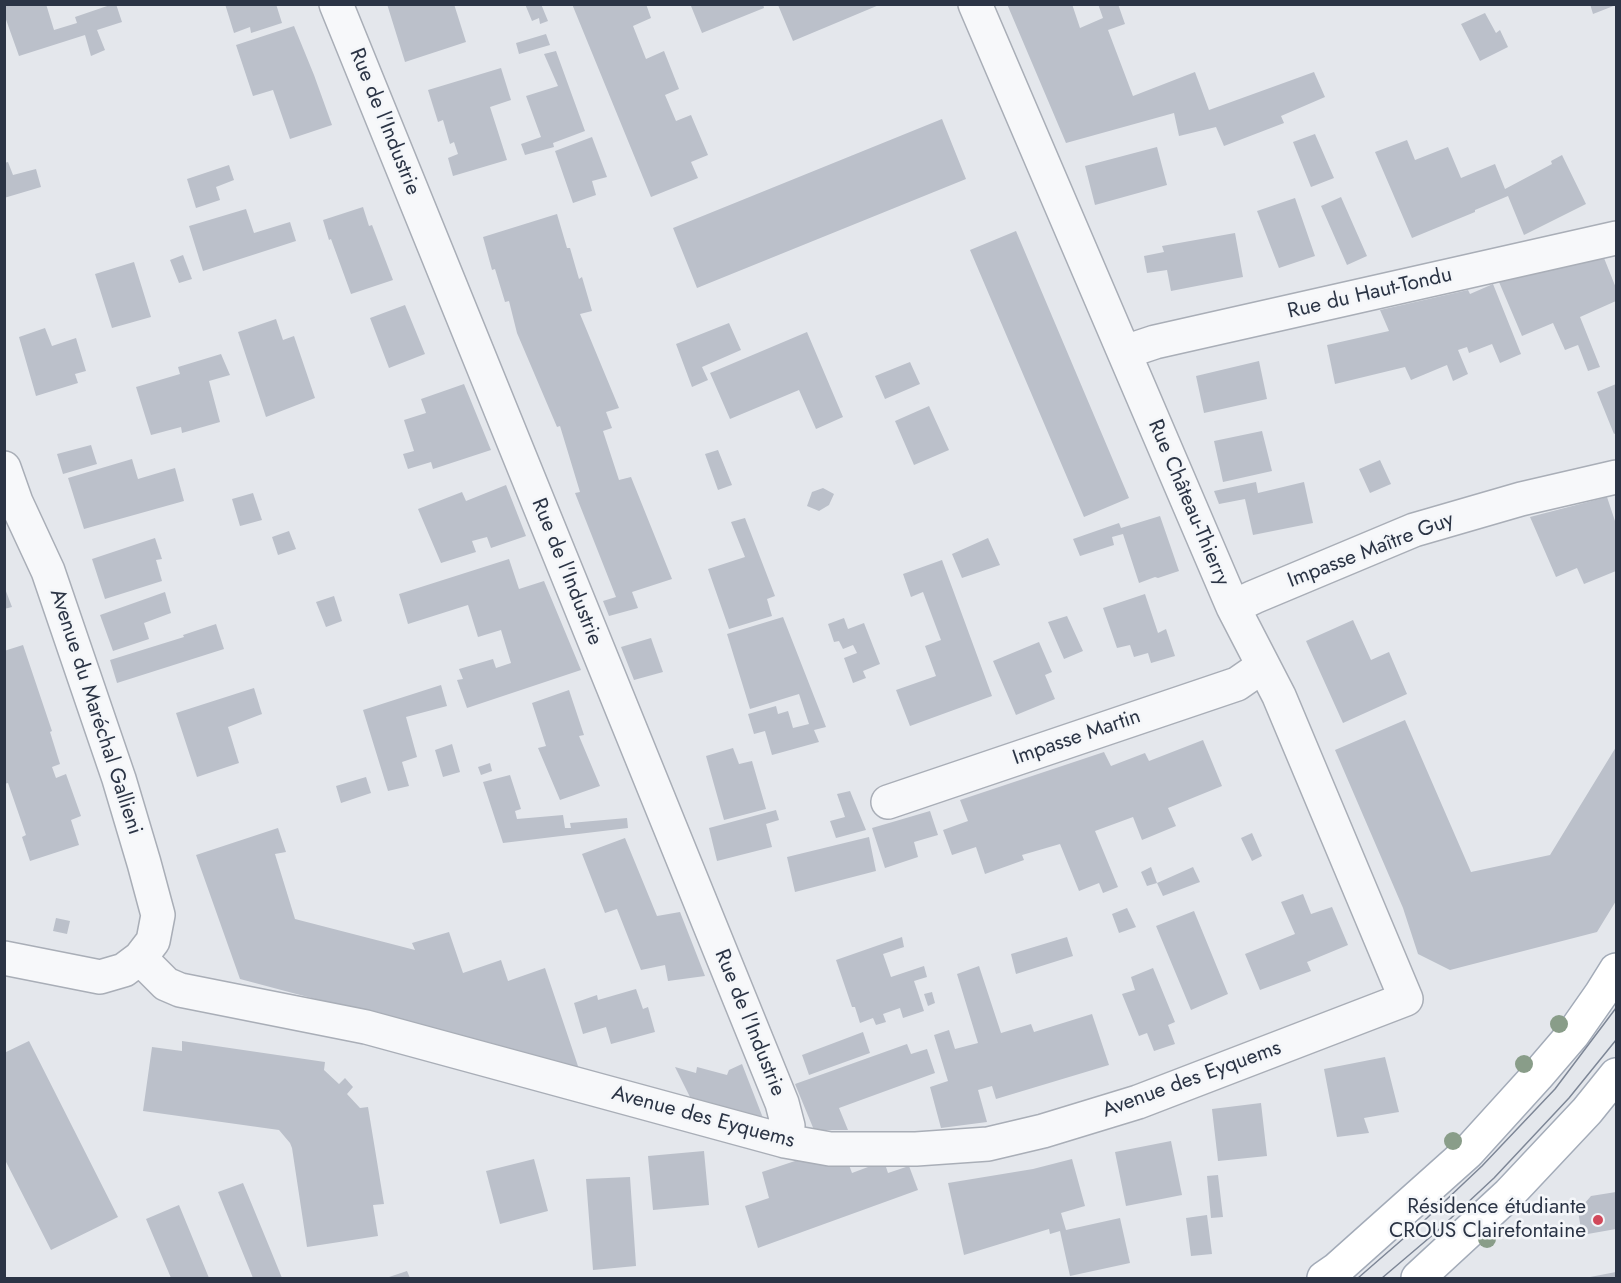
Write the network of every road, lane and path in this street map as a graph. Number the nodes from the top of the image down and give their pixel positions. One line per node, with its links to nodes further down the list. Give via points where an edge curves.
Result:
1 (336, 4): 15 (street, Rue de l'Industrie, via 782,1103 788,1126)
2 (975, 4): 4 (street, Rue Château-Thierry)
3 (1617, 238): 4 (street, Rue du Haut-Tondu)
4 (1125, 352): 7 (street, Rue Château-Thierry)
5 (4, 468): 11 (street, Avenue du Maréchal Gallieni, via 48,571 144,863 158,915 153,941)
6 (1617, 477): 7 (street, Impasse Maître Guy, via 1414,530)
7 (1233, 608): 8 (street, Rue Château-Thierry)
8 (1263, 666): 9 (street, Impasse Martin, via 1237,684); 13 (street, Rue Château-Thierry, via 1284,707)
9 (888, 802)
10 (4, 958): 11 (street, via 100,977 124,970)
11 (140, 958): 15 (street, Avenue des Eyquems, via 166,984 180,990 366,1027)
12 (1617, 970): 16 (main road, via 1573,1034 1468,1152)
13 (1406, 999): 15 (street, Avenue des Eyquems, via 1138,1102 988,1144 830,1149)
14 (1617, 1075): 17 (main road, via 1509,1194)
15 (784, 1141)
16 (1324, 1278)
17 (1418, 1278)

